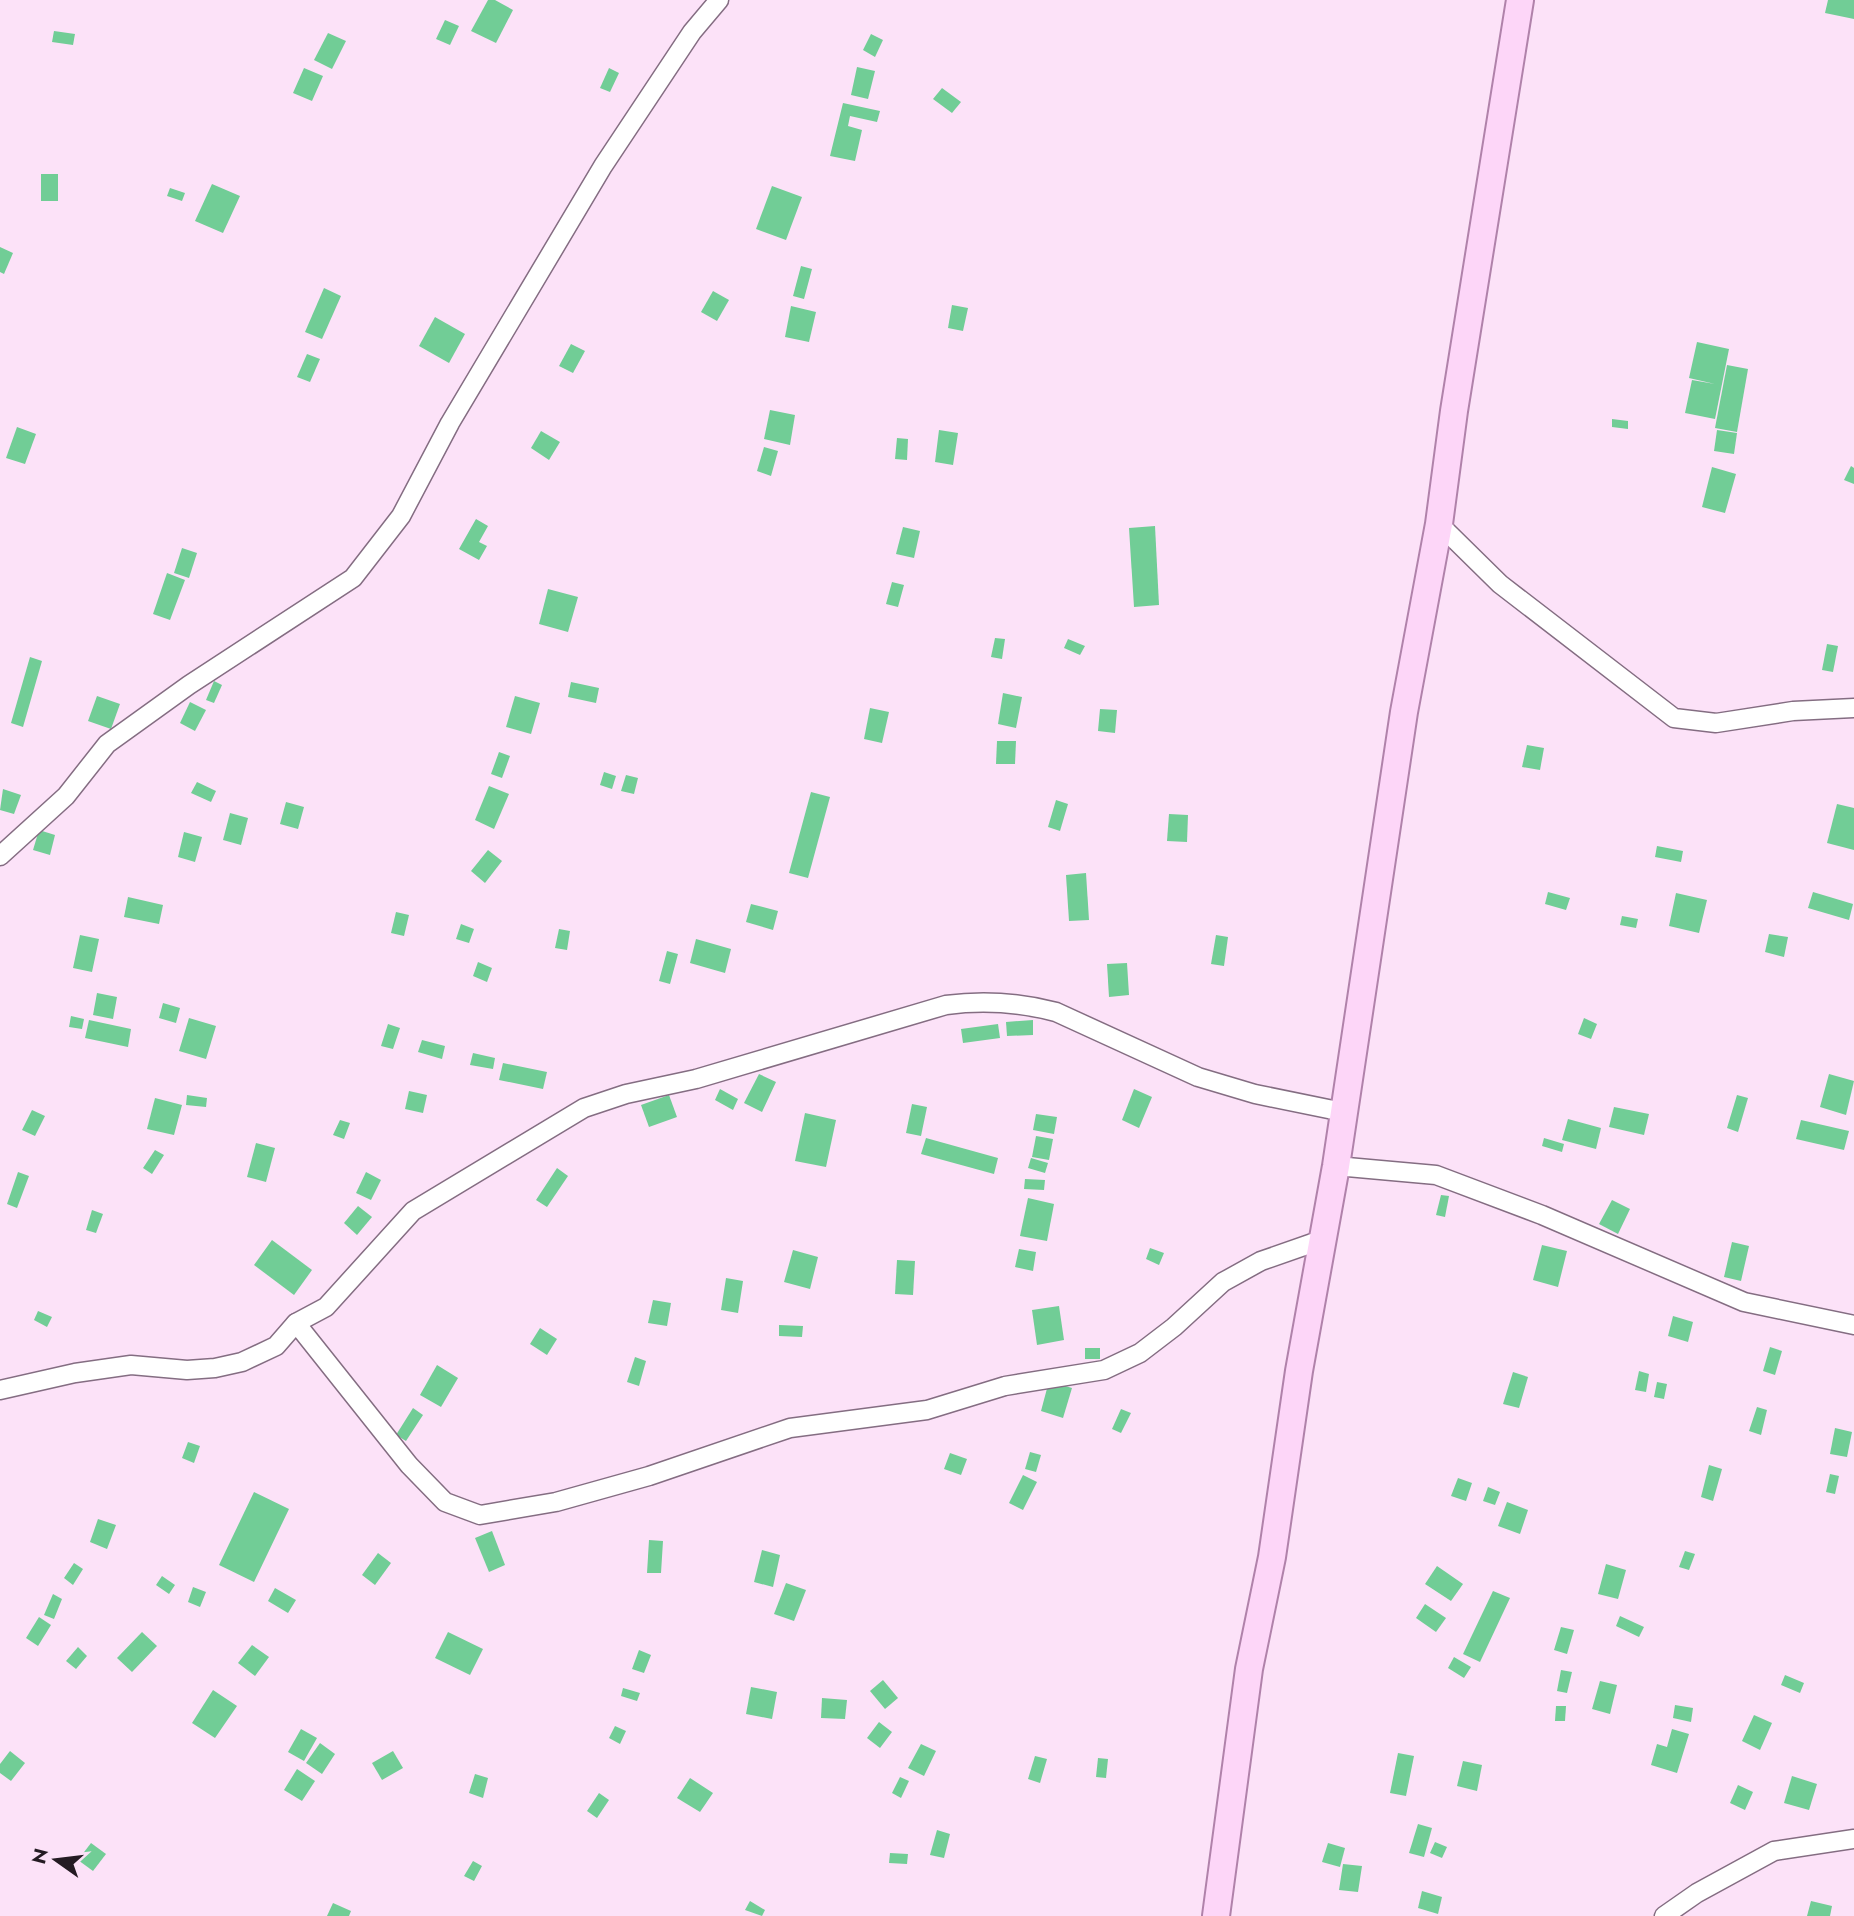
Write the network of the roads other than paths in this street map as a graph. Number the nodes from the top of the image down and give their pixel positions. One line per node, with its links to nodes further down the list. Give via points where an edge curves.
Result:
1 (719, 0): 5 (street, via 692,32 603,166 450,422 401,516 354,578 107,744 66,796)
2 (1520, 0): 3 (main road)
3 (1439, 524): 4 (street, via 1500,584 1674,718 1716,723 1793,711); 6 (main road, via 1404,712)
4 (1854, 708)
5 (0, 856)
6 (1343, 1112): 7 (main road); 9 (street, via 1198,1077 1031,1005 982,1000 946,1005 584,1108 413,1211 326,1307)
7 (1336, 1166): 8 (main road); 10 (street, via 1436,1175 1744,1302)
8 (1324, 1239): 9 (street, via 1261,1261 1223,1282 1174,1328 1140,1353 1104,1370 1005,1386 927,1410 790,1428 649,1476 556,1502 480,1516 445,1502 409,1465); 13 (main road, via 1249,1669)
9 (296, 1323): 11 (street, via 276,1346 242,1362 215,1368 131,1365)
10 (1854, 1325)
11 (0, 1390)
12 (1854, 1839): 14 (street, via 1774,1851)
13 (1216, 1916)
14 (1664, 1916)

